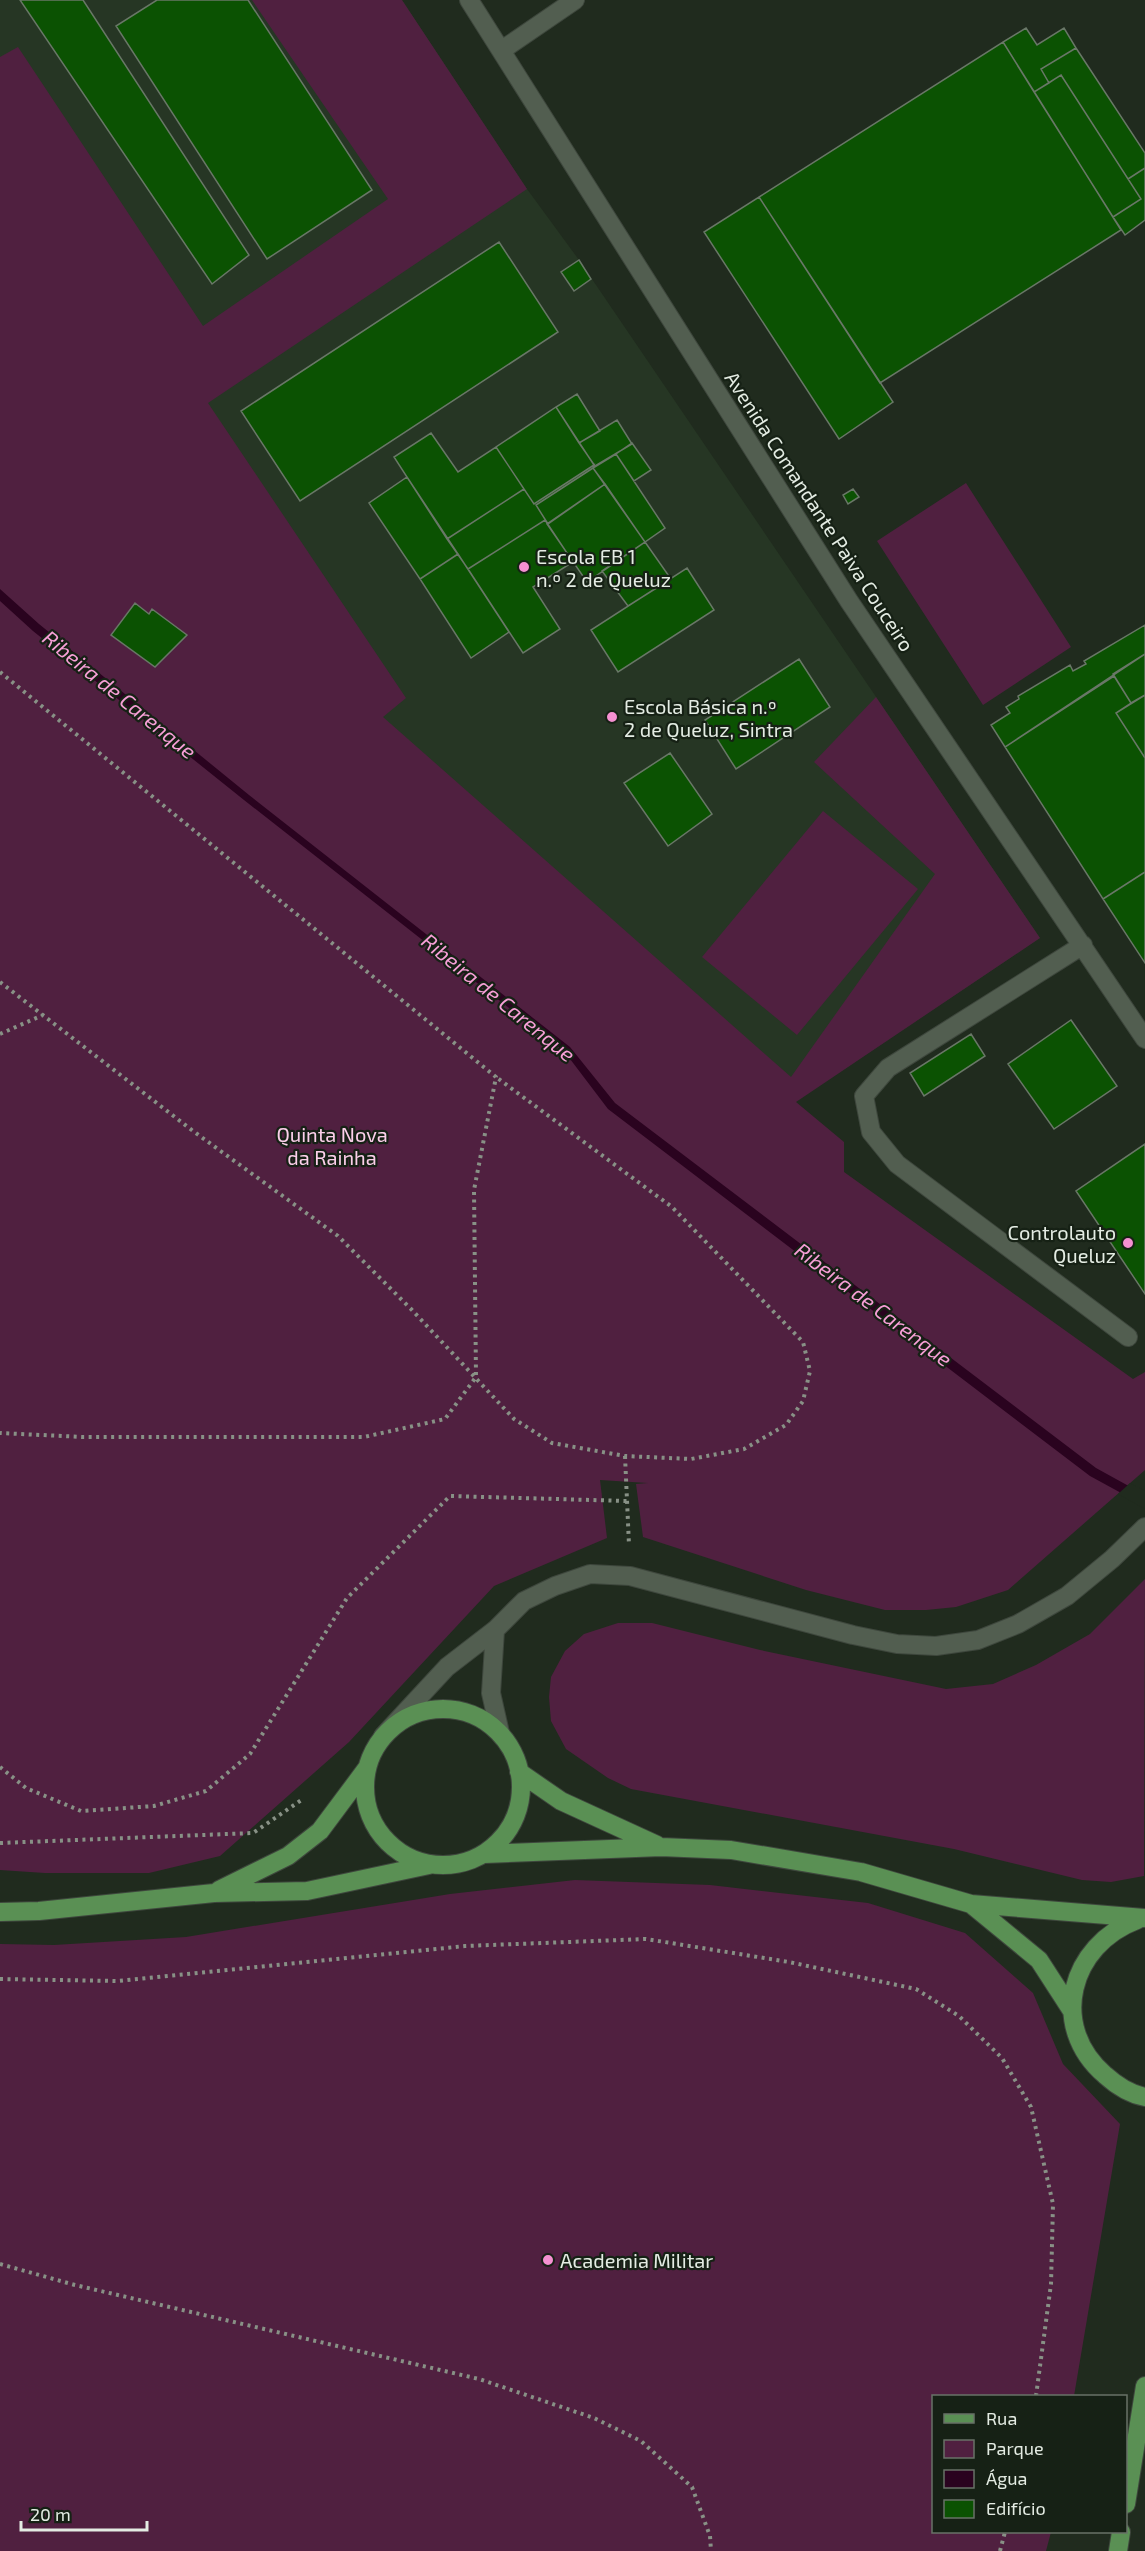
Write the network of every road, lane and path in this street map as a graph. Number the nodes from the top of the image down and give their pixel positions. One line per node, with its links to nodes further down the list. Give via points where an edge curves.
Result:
1 (469, 0): 3 (street, Avenida Comandante Paiva Couceiro)
2 (575, 0): 3 (street)
3 (502, 50): 5 (street, Avenida Comandante Paiva Couceiro, via 849,601)
4 (0, 672): 10 (path)
5 (1083, 945): 9 (street, Avenida Comandante Paiva Couceiro); 11 (street, via 888,1068 864,1096 871,1132 897,1164)
6 (0, 982): 7 (path)
7 (43, 1015): 8 (path); 12 (path, via 338,1236)
8 (0, 1034)
9 (1145, 1039)
10 (496, 1077): 12 (path, via 474,1190); 14 (path, via 672,1207 803,1342 810,1371 803,1401 786,1425 744,1449 691,1459)
11 (1128, 1337)
12 (476, 1377): 13 (path, via 445,1419 364,1437 83,1437); 14 (path, via 514,1419 552,1443)
13 (0, 1433)
14 (625, 1456): 15 (path)
15 (627, 1501): 17 (path); 21 (path, via 450,1496 347,1598 250,1754 206,1791 153,1806 81,1810 26,1788)
16 (1145, 1527): 17 (street, via 1067,1596 1018,1624 978,1640 936,1646 897,1644 853,1635)
17 (630, 1576): 18 (street, via 590,1574 555,1586 524,1601)
18 (495, 1629): 19 (street, via 491,1693); 20 (street, via 447,1667)
19 (500, 1733): 20 (main road, via 483,1719 441,1708 400,1721); 23 (main road)
20 (383, 1736): 22 (main road)
21 (0, 1767)
22 (367, 1768): 28 (main road, via 365,1795 372,1820 387,1842 408,1857); 29 (main road, via 320,1831 288,1856)
23 (519, 1772): 26 (main road, via 561,1802); 27 (main road, via 517,1809 510,1827)
24 (305, 1797): 25 (path, via 253,1833)
25 (0, 1843)
26 (661, 1847): 27 (main road); 30 (main road, via 731,1850 861,1872)
27 (484, 1854): 28 (main road, via 459,1863)
28 (433, 1864): 29 (main road, via 308,1891)
29 (214, 1893): 31 (main road)
30 (972, 1904): 32 (main road); 34 (main road, via 1039,1960)
31 (0, 1912)
32 (1144, 1918): 34 (main road, via 1120,1926 1089,1955 1075,1986)
33 (0, 1979): 40 (path, via 118,1981 465,1946 646,1939 789,1962 916,1989 959,2016 1002,2058 1031,2107 1053,2204 1051,2284)
34 (1072, 2011): 35 (main road, via 1078,2040 1094,2066)
35 (1117, 2086): 36 (main road); 37 (main road)
36 (1145, 2097)
37 (1145, 2112)
38 (0, 2264): 44 (path, via 480,2379 594,2418 641,2441 692,2487 710,2536)
39 (1145, 2386): 41 (main road)
40 (1036, 2395)
41 (1127, 2492)
42 (1005, 2533): 45 (path)
43 (1121, 2533): 46 (main road)
44 (711, 2551)
45 (1000, 2551)
46 (1118, 2551)

